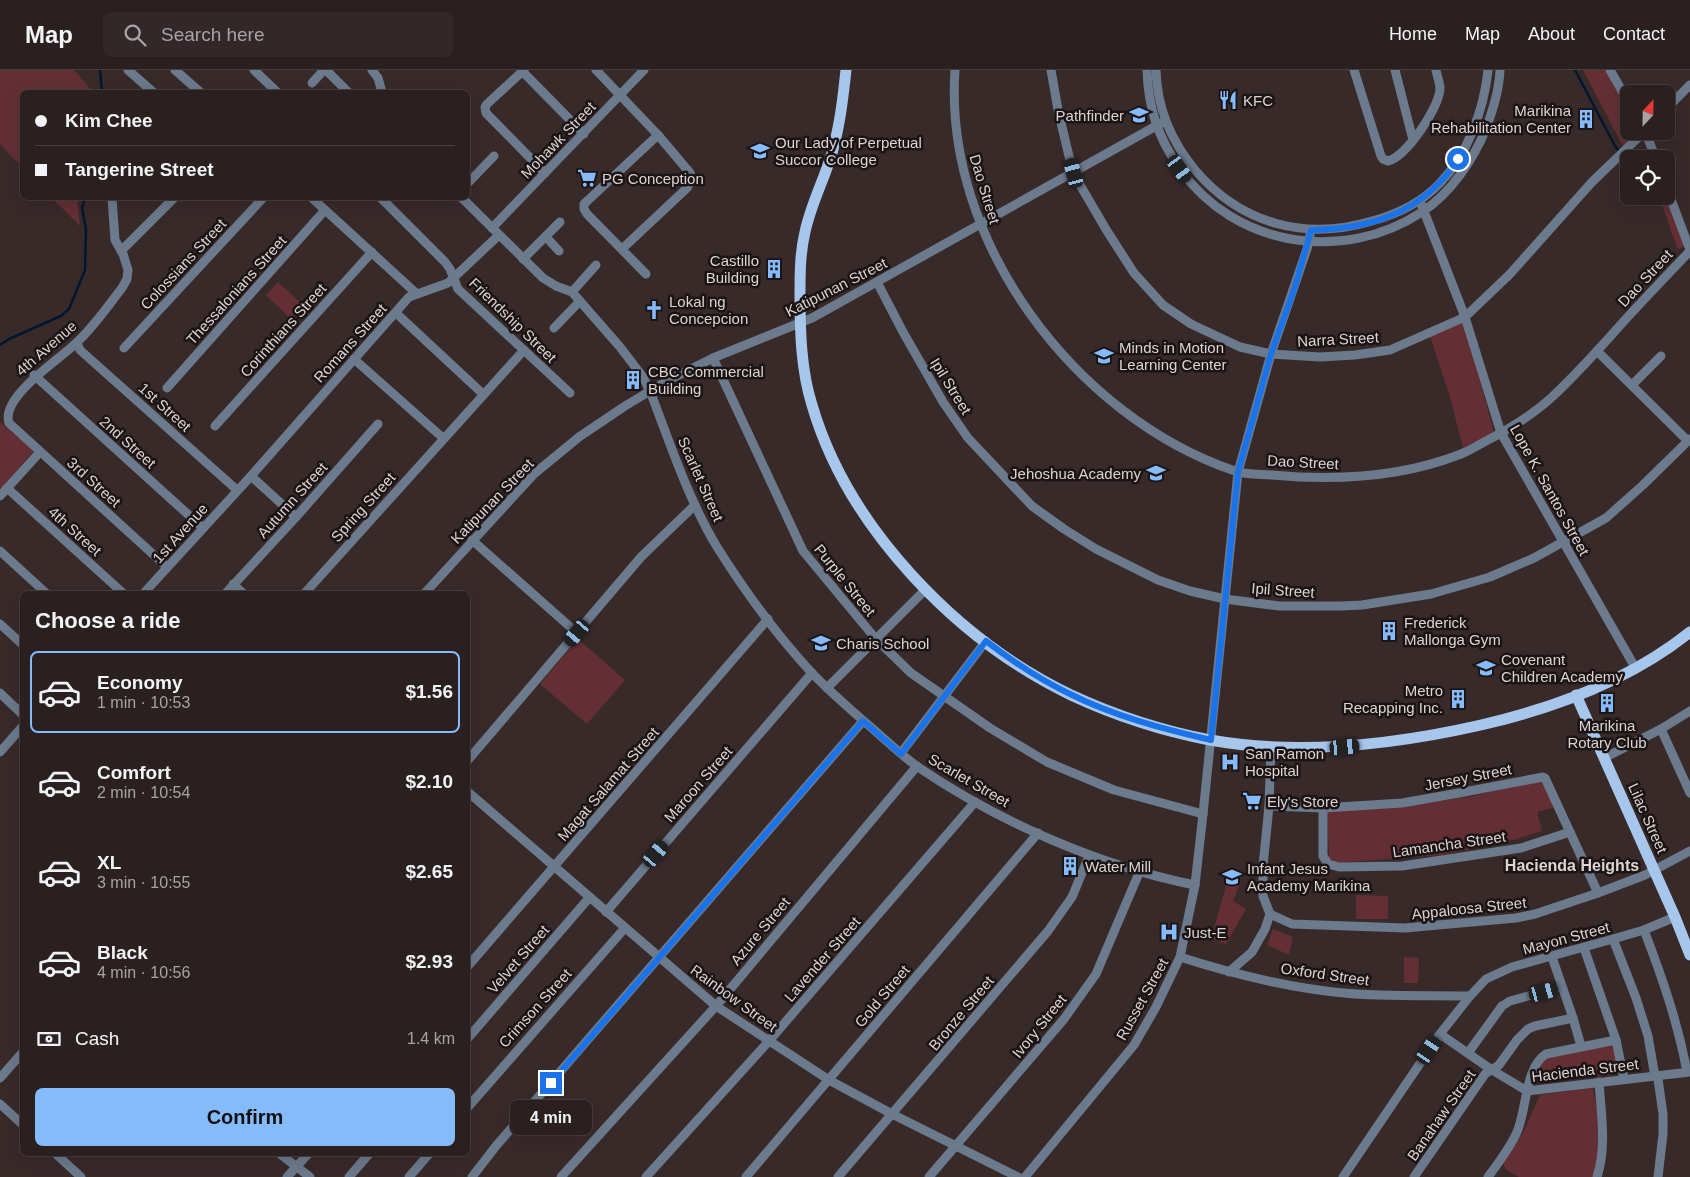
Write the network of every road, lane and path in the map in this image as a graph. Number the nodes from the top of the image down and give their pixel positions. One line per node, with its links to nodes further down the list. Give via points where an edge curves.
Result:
1 (128, 70): 23 (street)
2 (175, 70): 24 (street)
3 (254, 70): 25 (street)
4 (325, 70): 20 (street); 26 (street)
5 (372, 70): 27 (street)
6 (596, 70): 29 (street)
7 (644, 70): 29 (street, Mohawk Street)
8 (846, 70): 73 (main road, via 832,154 812,207 803,243)
9 (955, 70): 53 (street, Dao Street, via 958,150)
10 (1051, 70): 40 (street, Narra Street)
11 (1147, 70): 33 (street)
12 (1156, 70): 32 (street)
13 (1354, 70): 36 (street, via 1383,159 1394,159)
14 (1396, 70): 36 (street)
15 (1436, 70): 36 (street, via 1440,90 1428,120)
16 (1488, 70): 28 (street)
17 (1500, 70): 30 (street)
18 (1610, 70): 22 (street)
19 (523, 71): 34 (street); 39 (street, via 487,104 486,113)
20 (312, 83)
21 (1690, 85): 31 (street)
22 (1620, 87)
23 (150, 90)
24 (198, 90)
25 (275, 90)
26 (346, 90)
27 (381, 90)
28 (1485, 94): 30 (street); 48 (street, via 1458,159 1440,183)
29 (620, 95): 34 (street, Mohawk Street); 35 (street)
30 (1497, 96): 51 (street, via 1473,156 1451,185)
31 (1675, 100)
32 (1165, 121): 33 (street, Katipunan Street); 54 (street, via 1189,162 1222,196 1240,209 1267,221)
33 (1156, 126): 40 (street, Katipunan Street); 57 (street, via 1165,146 1188,179 1218,209 1260,230)
34 (584, 134): 39 (street, Mohawk Street)
35 (658, 136): 58 (street, via 692,179 687,188); 58 (street, via 584,204 587,214)
36 (1413, 140)
37 (1636, 140): 72 (street, Narra Street, via 1592,182 1510,274)
38 (494, 156): 41 (street)
39 (545, 173): 55 (street, Mohawk Street)
40 (1074, 173): 53 (street, Katipunan Street); 79 (street, Narra Street, via 1134,273 1163,305 1191,324 1240,347)
41 (470, 181)
42 (112, 200): 59 (street, 4th Avenue, via 115,240)
43 (172, 200): 59 (street)
44 (261, 200): 76 (street, Colossians Street)
45 (314, 200): 50 (street)
46 (383, 200): 66 (street, Friendship Street, via 445,262)
47 (464, 200): 55 (street)
48 (1420, 201): 51 (street, Lope K. Santos Street); 54 (street, via 1359,225)
49 (1673, 205): 61 (street)
50 (325, 210): 62 (street); 85 (street, Thessalonians Street)
51 (1424, 211): 57 (street, via 1371,235); 72 (street, Lope K. Santos Street)
52 (560, 222): 56 (street)
53 (980, 224): 67 (street, Katipunan Street); 96 (street, Dao Street, via 1040,329 1092,384 1124,412 1156,433 1190,453)
54 (1311, 230): 57 (street, Russet Street)
55 (496, 231): 63 (street); 66 (street, Romans Street)
56 (546, 237): 60 (street); 63 (street)
57 (1308, 242): 79 (street, Russet Street)
58 (622, 249): 65 (street)
59 (121, 251): 75 (street, 4th Avenue, via 128,270 124,286)
60 (559, 251)
61 (1690, 251): 78 (street, Dao Street)
62 (372, 252): 69 (street); 91 (street, Corinthians Street)
63 (523, 259): 68 (street, via 543,278)
64 (596, 265): 68 (street)
65 (646, 274)
66 (454, 279): 69 (street, Romans Street); 77 (street, Friendship Street, via 458,289)
67 (877, 282): 73 (street, Katipunan Street); 117 (street, Ipil Street, via 943,402 968,438 1032,506 1096,549 1158,580)
68 (572, 292): 70 (street, Scarlet Street)
69 (417, 294): 71 (street, Romans Street, via 409,297)
70 (580, 301): 74 (street); 86 (street, Scarlet Street, via 620,347)
71 (396, 313): 82 (street, Romans Street); 88 (street)
72 (1464, 317): 79 (street, Narra Street, via 1390,350 1355,355); 92 (street, Lope K. Santos Street)
73 (800, 323): 81 (street, Katipunan Street); 109 (main road, via 808,390 814,414 831,453 874,530)
74 (554, 328)
75 (77, 343): 83 (street, 4th Avenue); 99 (street, 1st Street, via 80,350)
76 (124, 348)
77 (524, 350): 87 (street, Friendship Street); 88 (street, Spring Street)
78 (1597, 351): 84 (street); 92 (street, Dao Street, via 1551,398)
79 (1271, 354): 96 (street, Russet Street)
80 (1661, 356): 84 (street)
81 (713, 358): 86 (street, Katipunan Street); 122 (street, Purple Street, via 803,551)
82 (354, 359): 93 (street); 97 (street, Romans Street)
83 (34, 375): 89 (street, 4th Avenue, via 13,397); 103 (street, 2nd Street)
84 (1632, 385): 94 (street)
85 (167, 388)
86 (650, 391): 101 (street, Scarlet Street); 104 (street, Katipunan Street, via 594,426 544,465)
87 (570, 393)
88 (483, 394): 93 (street, Spring Street)
89 (5, 416): 95 (street, 3rd Street)
90 (378, 424): 102 (street, Autumn Street)
91 (215, 426)
92 (1501, 433): 96 (street, Dao Street, via 1462,454 1377,476 1342,479); 105 (street, Lope K. Santos Street)
93 (443, 438): 115 (street, Spring Street)
94 (1689, 440): 105 (street, Ipil Street, via 1606,518)
95 (40, 452): 98 (street); 107 (street, 3rd Street)
96 (1238, 472): 117 (street, Russet Street)
97 (251, 476): 99 (street, Romans Street); 102 (street)
98 (7, 488): 100 (street); 111 (street, 4th Street)
99 (237, 490): 103 (street, 1st Avenue)
100 (0, 496)
101 (695, 505): 118 (street, Scarlet Street, via 717,546); 121 (street, via 641,557)
102 (296, 517): 108 (street, Autumn Street)
103 (203, 528): 107 (street, 1st Avenue)
104 (472, 540): 116 (street, Katipunan Street); 121 (street)
105 (1563, 543): 117 (street, Ipil Street, via 1490,577 1407,599 1341,606 1279,606); 125 (street, Lope K. Santos Street)
106 (0, 551): 110 (street)
107 (167, 567): 112 (street, 1st Avenue)
108 (233, 584): 113 (street, Autumn Street); 114 (street)
109 (925, 590): 122 (street); 123 (main road)
110 (44, 591)
111 (121, 591)
112 (146, 591)
113 (227, 591)
114 (241, 591)
115 (307, 591)
116 (427, 591)
117 (1225, 599): 136 (street, Russet Street)
118 (768, 619): 126 (street, Scarlet Street); 153 (street, Magat Salamat Street)
119 (0, 624): 124 (street)
120 (1690, 632): 125 (main road)
121 (577, 633): 140 (street)
122 (875, 638): 127 (street); 130 (street, Purple Street, via 912,673)
123 (986, 641): 130 (street); 136 (main road, via 1038,677 1082,700)
124 (20, 642)
125 (1636, 669): 129 (main road)
126 (812, 673): 127 (street, Scarlet Street); 159 (street, Maroon Street)
127 (827, 688): 133 (street, Scarlet Street)
128 (0, 693): 131 (street)
129 (1576, 695): 137 (main road, via 1521,715 1422,737 1345,747); 141 (main road, Lilac Street)
130 (944, 697): 139 (street); 148 (street, Purple Street, via 1047,762 1114,790)
131 (20, 712)
132 (1690, 712): 135 (street)
133 (863, 721): 139 (street, Scarlet Street); 169 (street)
134 (20, 729): 138 (street)
135 (1662, 729): 141 (street); 143 (street)
136 (1211, 740): 137 (main road); 148 (street, Russet Street)
137 (1271, 746): 146 (street)
138 (0, 752)
139 (901, 754): 142 (street, Scarlet Street)
140 (470, 758)
141 (1604, 758): 154 (main road, Lilac Street)
142 (917, 766): 145 (street, Scarlet Street); 174 (street, Azure Street)
143 (1689, 787)
144 (470, 794): 153 (street, Rainbow Street)
145 (975, 802): 150 (street, Scarlet Street); 179 (street, Lavender Street)
146 (1269, 806): 147 (street, Jersey Street); 160 (street, via 1263,896)
147 (1323, 808): 149 (street, Jersey Street, via 1402,803 1541,776 1545,778); 149 (street, Lamancha Street, via 1323,856 1328,864 1339,866 1402,866 1475,856 1521,848)
148 (1203, 814): 156 (street, Russet Street)
149 (1570, 832): 157 (street, Jersey Street)
150 (1038, 833): 152 (street, Scarlet Street); 188 (street, Gold Street)
151 (1690, 851): 154 (street, Appaloosa Street)
152 (1089, 856): 155 (street, Scarlet Street); 193 (street, Bronze Street, via 1072,897 1048,931)
153 (554, 867): 158 (street, Rainbow Street); 170 (street, Magat Salamat Street)
154 (1655, 870): 157 (street, Appaloosa Street); 161 (main road, Lilac Street)
155 (1140, 873): 156 (street, Scarlet Street); 195 (street, Ivory Street, via 1096,974 1064,1019)
156 (1195, 885): 167 (street, Russet Street)
157 (1598, 893): 160 (street, Appaloosa Street, via 1516,918 1405,928 1292,924)
158 (590, 898): 159 (street, Rainbow Street); 177 (street, Velvet Street)
159 (606, 912): 162 (street, Rainbow Street)
160 (1270, 914): 171 (street, via 1252,952)
161 (1676, 916): 163 (street, Mayon Street); 166 (main road, Lilac Street)
162 (624, 929): 169 (street, Rainbow Street); 192 (street, Crimson Street)
163 (1644, 930): 164 (street, Mayon Street); 184 (street, via 1663,979)
164 (1613, 939): 165 (street, Mayon Street); 185 (street, via 1639,1007)
165 (1584, 948): 168 (street, Mayon Street); 178 (street)
166 (1690, 955)
167 (1180, 957): 171 (street, Oxford Street); 215 (street, Russet Street, via 1134,1045)
168 (1552, 957): 172 (street); 173 (street, Mayon Street, via 1500,971)
169 (659, 958): 174 (street, Rainbow Street); 208 (street)
170 (470, 964)
171 (1230, 972): 173 (street, Oxford Street, via 1344,993)
172 (1561, 987): 175 (street); 181 (street, via 1502,1006)
173 (1466, 996): 176 (street, Mayon Street)
174 (716, 1006): 179 (street, Rainbow Street); 209 (street, Azure Street)
175 (1573, 1018): 180 (street); 183 (street, Banahaw Street, via 1528,1029)
176 (1440, 1034): 181 (street, Hacienda Street); 216 (street, Mayon Street)
177 (470, 1036)
178 (1616, 1040): 180 (street); 187 (street)
179 (769, 1041): 188 (street, Rainbow Street); 210 (street, Lavender Street)
180 (1581, 1046): 190 (street, via 1542,1057)
181 (1468, 1053): 183 (street, Hacienda Street)
182 (20, 1055): 186 (street)
183 (1492, 1070): 190 (street, Hacienda Street); 217 (street, Banahaw Street, via 1485,1074)
184 (1688, 1072): 185 (street, Hacienda Street)
185 (1656, 1075): 187 (street, Hacienda Street); 220 (street, via 1663,1128)
186 (0, 1078)
187 (1624, 1079): 189 (street, Hacienda Street)
188 (829, 1080): 193 (street, Rainbow Street); 211 (street, Gold Street)
189 (1599, 1082): 190 (street, Hacienda Street); 219 (street, via 1603,1134 1601,1164)
190 (1527, 1091): 202 (street, via 1525,1110 1517,1132)
191 (0, 1104): 194 (street)
192 (470, 1105)
193 (892, 1114): 195 (street, Rainbow Street); 212 (street, Bronze Street)
194 (20, 1120)
195 (955, 1146): 213 (street, Ivory Street); 214 (street, Rainbow Street)
196 (58, 1156): 203 (street)
197 (282, 1156): 201 (street)
198 (306, 1156): 201 (street)
199 (366, 1156): 206 (street)
200 (427, 1156): 207 (street)
201 (296, 1167): 204 (street); 205 (street)
202 (1490, 1175): 218 (street)
203 (81, 1177)
204 (287, 1177)
205 (310, 1177)
206 (349, 1177)
207 (409, 1177)
208 (472, 1177)
209 (561, 1177)
210 (646, 1177)
211 (746, 1177)
212 (838, 1177)
213 (929, 1177)
214 (1018, 1177)
215 (1025, 1177)
216 (1343, 1177)
217 (1414, 1177)
218 (1501, 1177)
219 (1596, 1177)
220 (1658, 1177)

